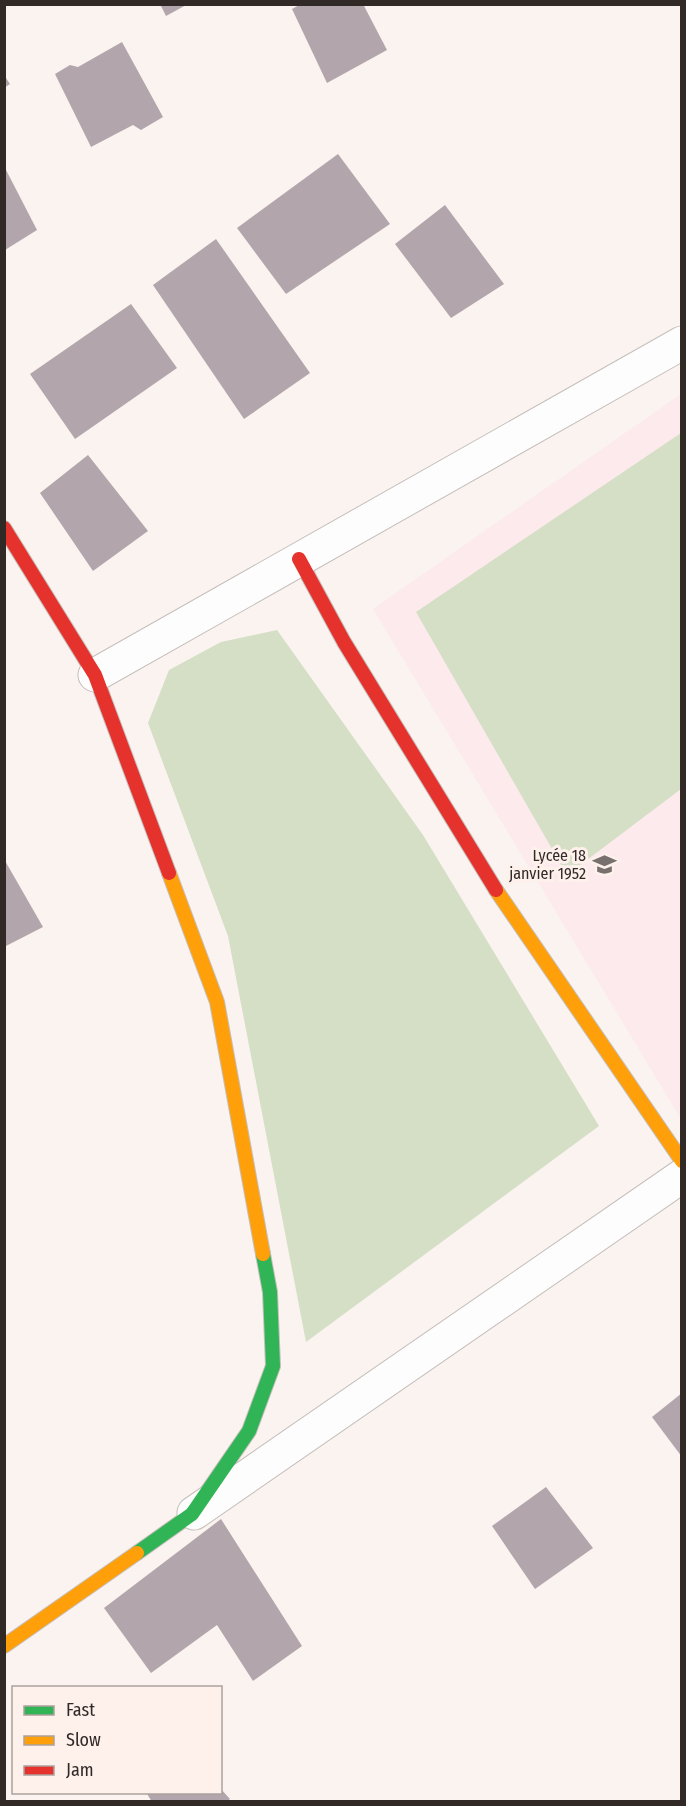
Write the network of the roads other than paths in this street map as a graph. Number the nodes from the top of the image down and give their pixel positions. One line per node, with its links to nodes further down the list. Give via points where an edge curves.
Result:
1 (681, 343): 3 (street)
2 (4, 528): 4 (street)
3 (299, 559): 4 (street); 5 (street, via 494,887)
4 (95, 675): 7 (street, via 217,1002 270,1292 273,1366 249,1431)
5 (681, 1161)
6 (681, 1176): 7 (street)
7 (192, 1514): 8 (street)
8 (4, 1646)

